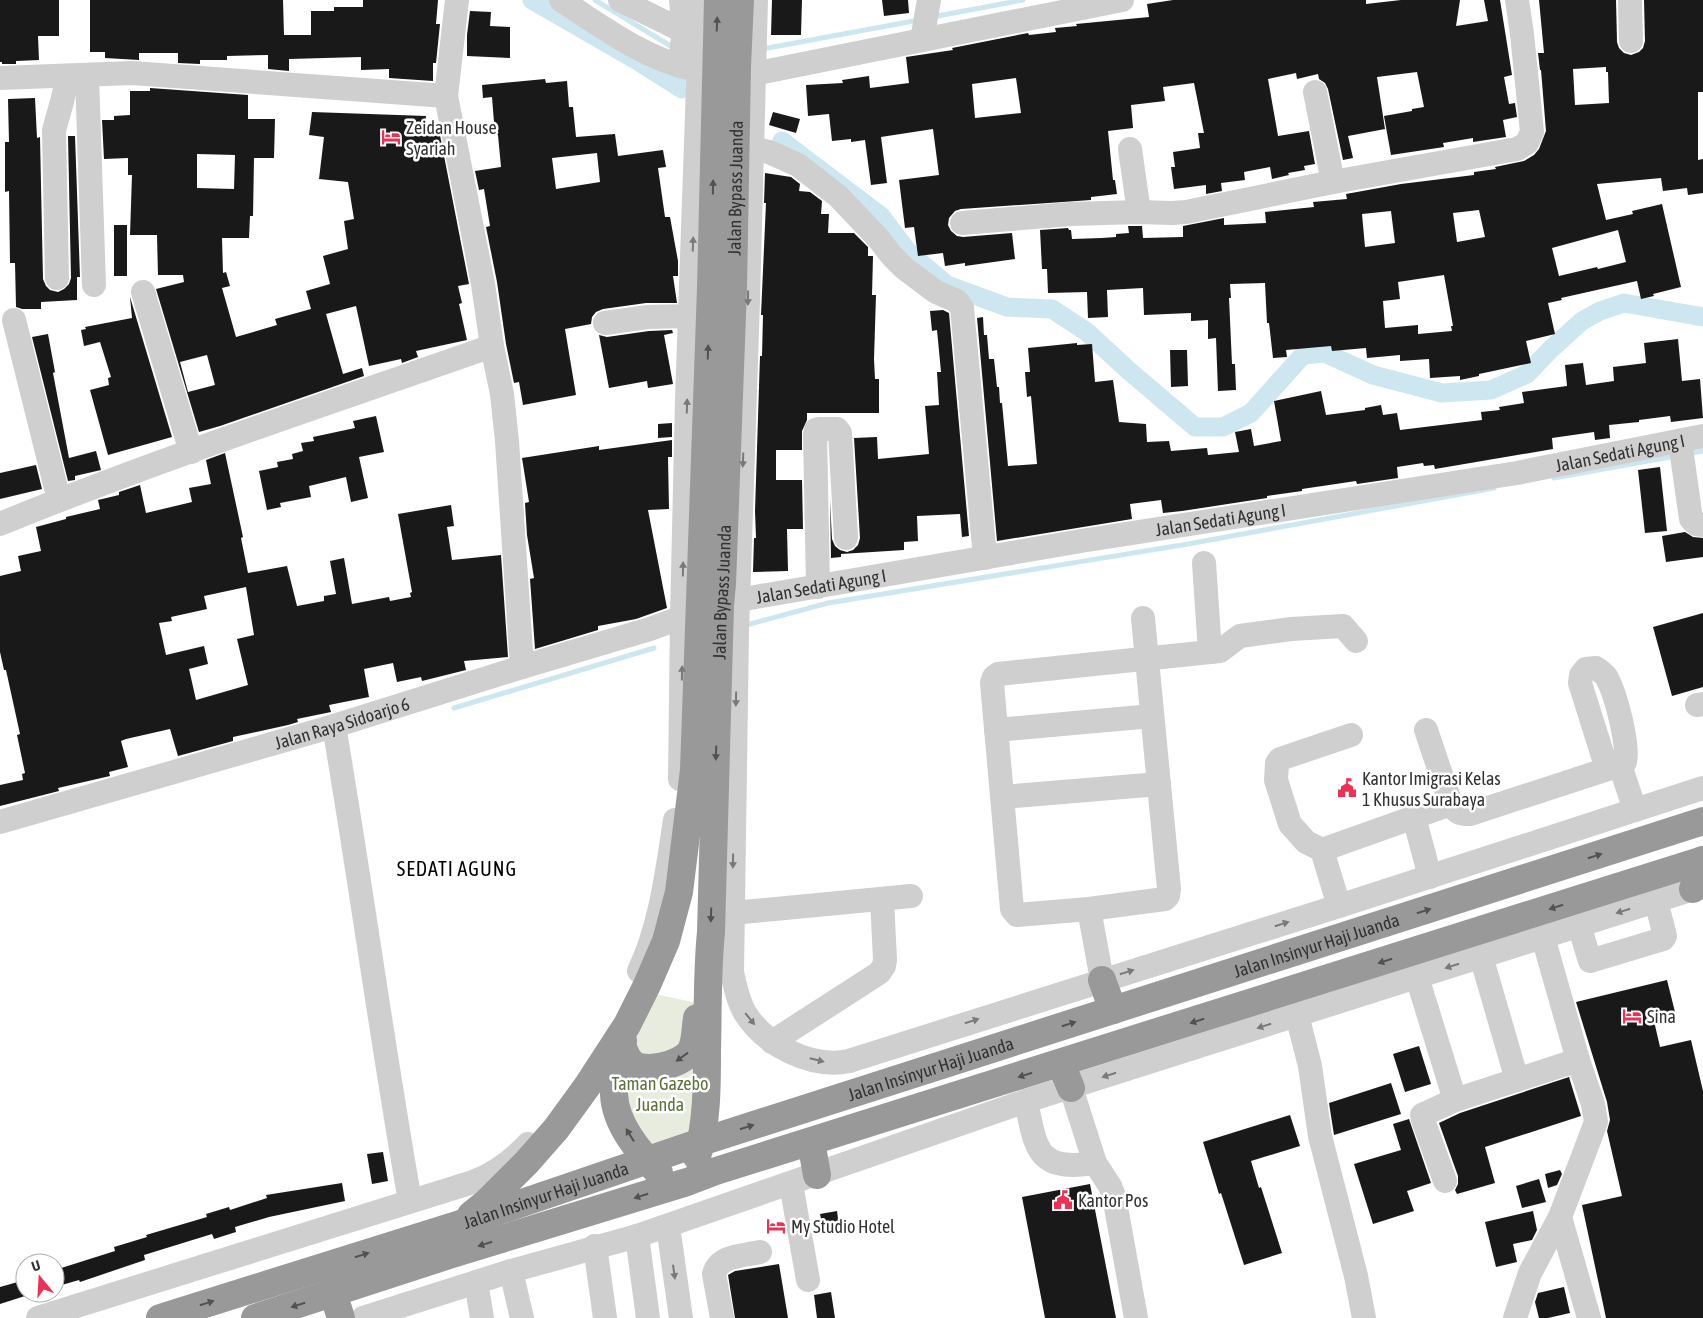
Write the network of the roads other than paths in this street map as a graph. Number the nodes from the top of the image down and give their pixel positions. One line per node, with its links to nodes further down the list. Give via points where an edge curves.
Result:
1 (457, 0): 19 (street)
2 (561, 0): 14 (street, via 617,37)
3 (620, 0): 14 (street)
4 (681, 0): 14 (street)
5 (700, 0): 14 (street)
6 (718, 0): 27 (highway, Jalan Bypass Juanda, one-way to 6, bridge)
7 (740, 0): 27 (highway, Jalan Bypass Juanda, bridge)
8 (756, 0): 15 (street)
9 (1122, 0): 12 (street)
10 (1517, 0): 22 (street, via 1532,132 1527,143 1517,149)
11 (1630, 0): 13 (street)
12 (929, 14): 15 (street)
13 (1631, 41)
14 (690, 49): 15 (street); 29 (street, one-way to 14, via 698,114)
15 (754, 57): 20 (street)
16 (76, 76): 17 (street); 19 (street, via 132,73); 25 (street, via 66,89 54,131); 26 (street)
17 (0, 78)
18 (1315, 92): 22 (street)
19 (446, 96): 32 (street)
20 (751, 148): 41 (street, via 798,165 838,196 904,268 936,292 957,301 962,308); 45 (street, one-way to 45, via 748,301)
21 (1130, 149): 23 (street)
22 (1332, 182): 23 (street, via 1186,212)
23 (1139, 212): 24 (street)
24 (962, 223)
25 (57, 278)
26 (94, 285)
27 (722, 288): 37 (highway, Jalan Bypass Juanda, one-way to 27); 45 (highway, Jalan Bypass Juanda, via 722,584)
28 (143, 292): 34 (street)
29 (690, 316): 31 (street); 37 (street, one-way to 29)
30 (14, 320): 36 (street)
31 (605, 323)
32 (492, 346): 34 (street); 49 (street, via 507,441)
33 (1703, 436): 35 (street, Jalan Sedati Agung I)
34 (190, 452): 36 (street)
35 (1686, 459): 39 (street, via 1691,519); 41 (street, Jalan Sedati Agung I, via 1517,473)
36 (59, 500): 38 (street)
37 (693, 511): 45 (highway, Jalan Bypass Juanda, one-way to 37)
38 (0, 524)
39 (1703, 525)
40 (846, 538): 43 (street, via 840,432 837,429 819,429 815,434)
41 (985, 558): 43 (street, Jalan Sedati Agung I)
42 (1204, 563): 47 (street)
43 (818, 587): 45 (street, Jalan Sedati Agung I)
44 (1143, 618): 48 (street)
45 (710, 620): 49 (street, Jalan Raya Sidoarjo 6, via 650,629); 72 (street, one-way to 72); 76 (highway, Jalan Bypass Juanda, one-way to 76, via 711,932); 81 (highway, Jalan Bypass Juanda, via 680,892 666,940); 96 (street, Jalan Insinyur Haji Juanda, one-way to 45, via 473,1182 519,1154 563,1102 620,1010 648,952 667,876 681,777)
46 (1356, 641): 47 (street, via 1343,626 1291,629 1240,636 1220,651)
47 (1210, 652): 48 (street)
48 (1147, 659): 50 (street); 52 (street, via 998,674 992,683)
49 (522, 667): 51 (street, Jalan Raya Sidoarjo 6)
50 (1152, 716): 52 (street); 55 (street)
51 (334, 726): 62 (street, Jalan Raya Sidoarjo 6); 96 (street)
52 (996, 730): 57 (street)
53 (1426, 730): 58 (street)
54 (1351, 735): 63 (street, via 1280,759 1277,764 1276,780 1290,824 1306,842)
55 (1159, 784): 57 (street); 71 (street, via 1168,896)
56 (1703, 788): 59 (street, Jalan Insinyur Haji Juanda)
57 (1002, 798): 71 (street, via 1013,913)
58 (1451, 804): 59 (street, via 1455,812 1470,814 1613,767); 60 (street)
59 (1635, 810): 65 (street, Jalan Insinyur Haji Juanda)
60 (1414, 818): 63 (street); 65 (street)
61 (1703, 821): 79 (highway, Jalan Insinyur Haji Juanda, one-way to 61)
62 (0, 822)
63 (1322, 850): 70 (street)
64 (1703, 860): 66 (highway); 84 (highway, Jalan Insinyur Haji Juanda, one-way to 84)
65 (1430, 877): 70 (street, Jalan Insinyur Haji Juanda)
66 (1698, 887): 69 (street, Jalan Insinyur Haji Juanda)
67 (911, 896): 68 (street)
68 (882, 899): 72 (street); 82 (street, via 885,960 879,973)
69 (1656, 900): 73 (street, Jalan Insinyur Haji Juanda, one-way to 73); 73 (street, via 1665,936 1663,940 1590,961)
70 (1339, 906): 78 (street, Jalan Insinyur Haji Juanda, one-way to 70)
71 (1089, 909): 78 (street)
72 (733, 913): 82 (street, one-way to 82, via 732,972 739,999 745,1013)
73 (1579, 925): 74 (street, Jalan Insinyur Haji Juanda)
74 (1543, 937): 75 (street, Jalan Insinyur Haji Juanda); 83 (street)
75 (1481, 956): 77 (street, Jalan Insinyur Haji Juanda, one-way to 77); 85 (street)
76 (708, 962): 81 (highway, one-way to 81, via 700,990 694,1044 683,1058 666,1065 639,1068 626,1056); 88 (highway, Jalan Bypass Juanda, via 707,1087)
77 (1417, 977): 80 (street, Jalan Insinyur Haji Juanda); 86 (street)
78 (1102, 980): 79 (highway); 82 (street, Jalan Insinyur Haji Juanda, one-way to 78, via 816,1061 837,1064)
79 (1113, 1010): 88 (highway, Jalan Insinyur Haji Juanda, one-way to 79)
80 (1297, 1015): 84 (street, Jalan Insinyur Haji Juanda, one-way to 84); 120 (street, via 1310,1066 1320,1136)
81 (625, 1035): 90 (highway, Jalan Bypass Juanda, one-way to 81, via 617,1112 614,1093); 98 (highway, Jalan Bypass Juanda, via 556,1129 486,1203)
82 (772, 1042)
83 (1578, 1060): 85 (street); 97 (street, via 1596,1122)
84 (1066, 1076): 87 (street, Jalan Insinyur Haji Juanda); 89 (highway, Jalan Insinyur Haji Juanda, one-way to 89); 91 (street)
85 (1518, 1080): 86 (street)
86 (1455, 1100): 93 (street, via 1422,1115)
87 (1026, 1102): 91 (street, via 1041,1154 1060,1164); 92 (street, Jalan Insinyur Haji Juanda)
88 (701, 1142): 90 (highway, Jalan Insinyur Haji Juanda); 94 (highway, Jalan Bypass Juanda, via 695,1164)
89 (811, 1142): 92 (highway); 94 (highway, Jalan Insinyur Haji Juanda)
90 (647, 1160): 94 (highway, Jalan Bypass Juanda); 98 (highway, Jalan Insinyur Haji Juanda)
91 (1095, 1163): 119 (street, via 1114,1196)
92 (817, 1175): 95 (street, Jalan Insinyur Haji Juanda)
93 (1445, 1181)
94 (679, 1184): 106 (highway, Jalan Insinyur Haji Juanda, one-way to 106, via 449,1255)
95 (791, 1184): 99 (street, Jalan Insinyur Haji Juanda); 104 (street)
96 (410, 1201): 109 (street, Jalan Insinyur Haji Juanda)
97 (1560, 1217): 108 (street, via 1530,1273); 121 (street)
98 (460, 1224): 110 (highway, Jalan Insinyur Haji Juanda, one-way to 98)
99 (668, 1226): 100 (street, Jalan Insinyur Haji Juanda); 117 (street, one-way to 117)
100 (637, 1236): 101 (street, Jalan Insinyur Haji Juanda); 116 (street)
101 (595, 1246): 103 (street, Jalan Insinyur Haji Juanda); 115 (street)
102 (760, 1252): 118 (street, via 725,1260 715,1269)
103 (511, 1271): 105 (street, Jalan Insinyur Haji Juanda); 114 (street)
104 (808, 1280)
105 (476, 1282): 107 (street, Jalan Insinyur Haji Juanda); 113 (street)
106 (337, 1306): 111 (highway, Jalan Insinyur Haji Juanda, one-way to 111)
107 (388, 1314): 112 (street, Jalan Insinyur Haji Juanda)
108 (1517, 1316)
109 (38, 1318)
110 (160, 1318)
111 (255, 1318)
112 (363, 1318)
113 (482, 1318)
114 (522, 1318)
115 (605, 1318)
116 (648, 1318)
117 (681, 1318)
118 (722, 1318)
119 (1136, 1318)
120 (1364, 1318)
121 (1589, 1318)

